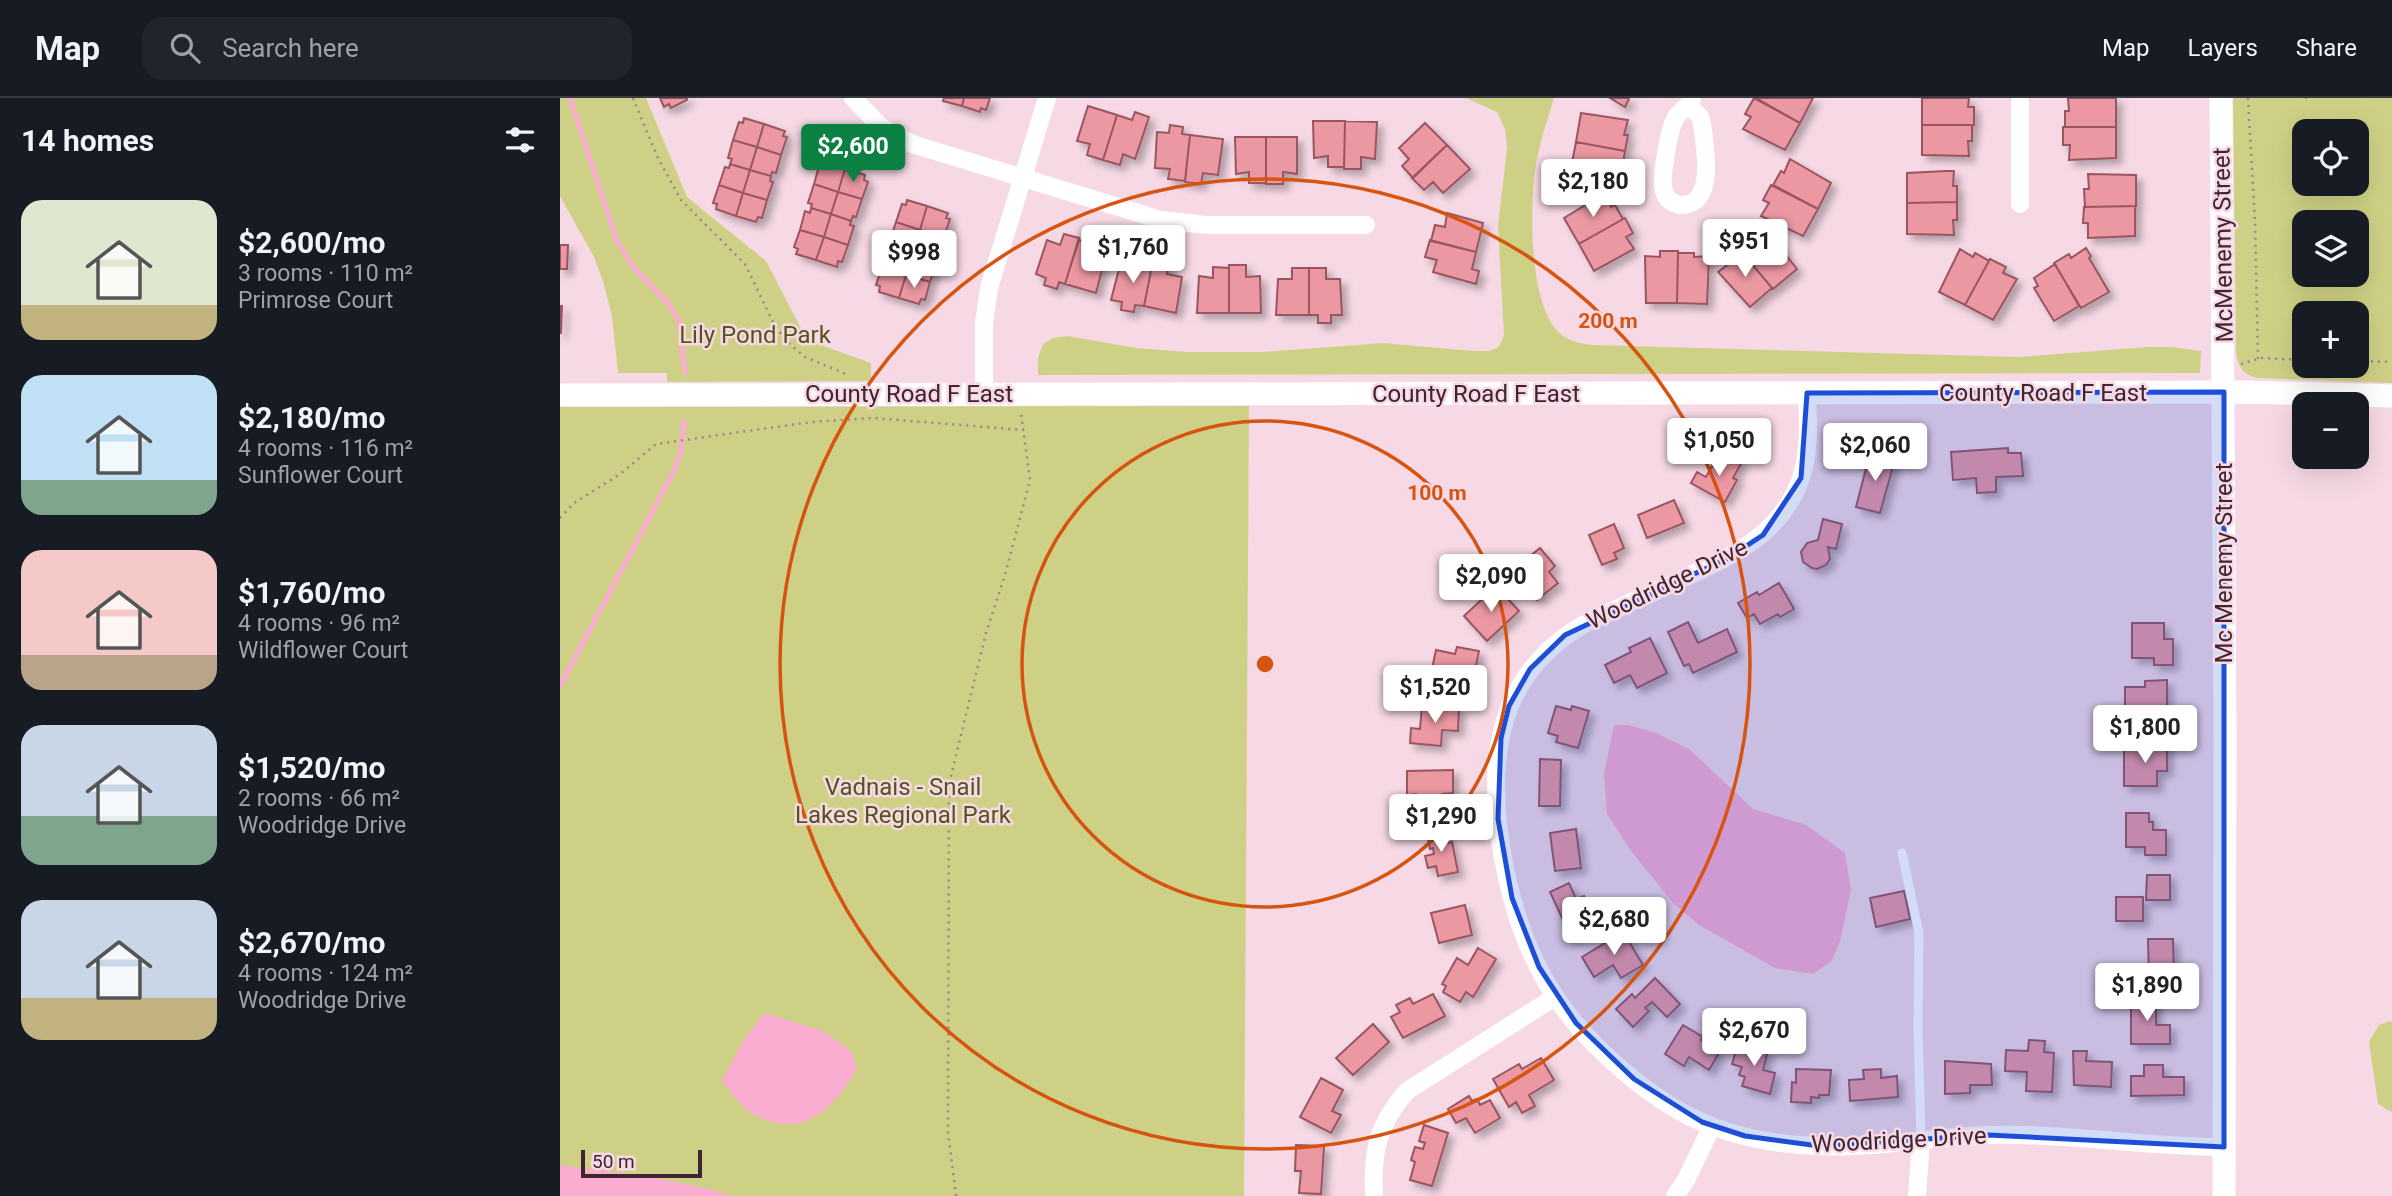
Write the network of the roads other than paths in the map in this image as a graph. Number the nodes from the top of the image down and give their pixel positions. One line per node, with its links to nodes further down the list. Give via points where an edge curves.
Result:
1 (853, 98): 6 (street, via 876,123 904,140)
2 (1047, 98): 6 (street)
3 (2020, 98): 7 (street)
4 (2221, 98): 10 (street, McMenemy Street)
5 (1691, 102): 5 (street, via 1673,122 1662,182 1667,197 1680,205 1696,201 1705,183 1702,124)
6 (1022, 178): 8 (street, via 1185,224); 12 (street, via 988,294)
7 (2020, 204)
8 (1366, 225)
9 (1807, 393): 10 (street, County Road F East); 12 (street, County Road F East); 15 (street, Woodridge Drive, via 1801,478 1778,519 1763,535 1737,553 1565,635 1530,669 1509,706 1497,778 1503,859 1525,937)
10 (2224, 393): 13 (street, County Road F East); 18 (street, Mc Menemy Street)
11 (560, 395): 12 (street, County Road F East)
12 (984, 395)
13 (2392, 396)
14 (1902, 853): 17 (lane, via 1919,933)
15 (1555, 997): 16 (street, Woodridge Drive, via 1603,1053 1634,1079); 19 (street, via 1407,1091 1383,1123 1377,1142)
16 (1712, 1126): 17 (street, Woodridge Drive, via 1770,1141 1819,1146); 20 (street)
17 (1921, 1140): 18 (street, Woodridge Drive, via 2033,1135); 21 (street)
18 (2224, 1147): 22 (street, Mc Menemy Street)
19 (1374, 1196)
20 (1675, 1196)
21 (1917, 1196)
22 (2224, 1196)

